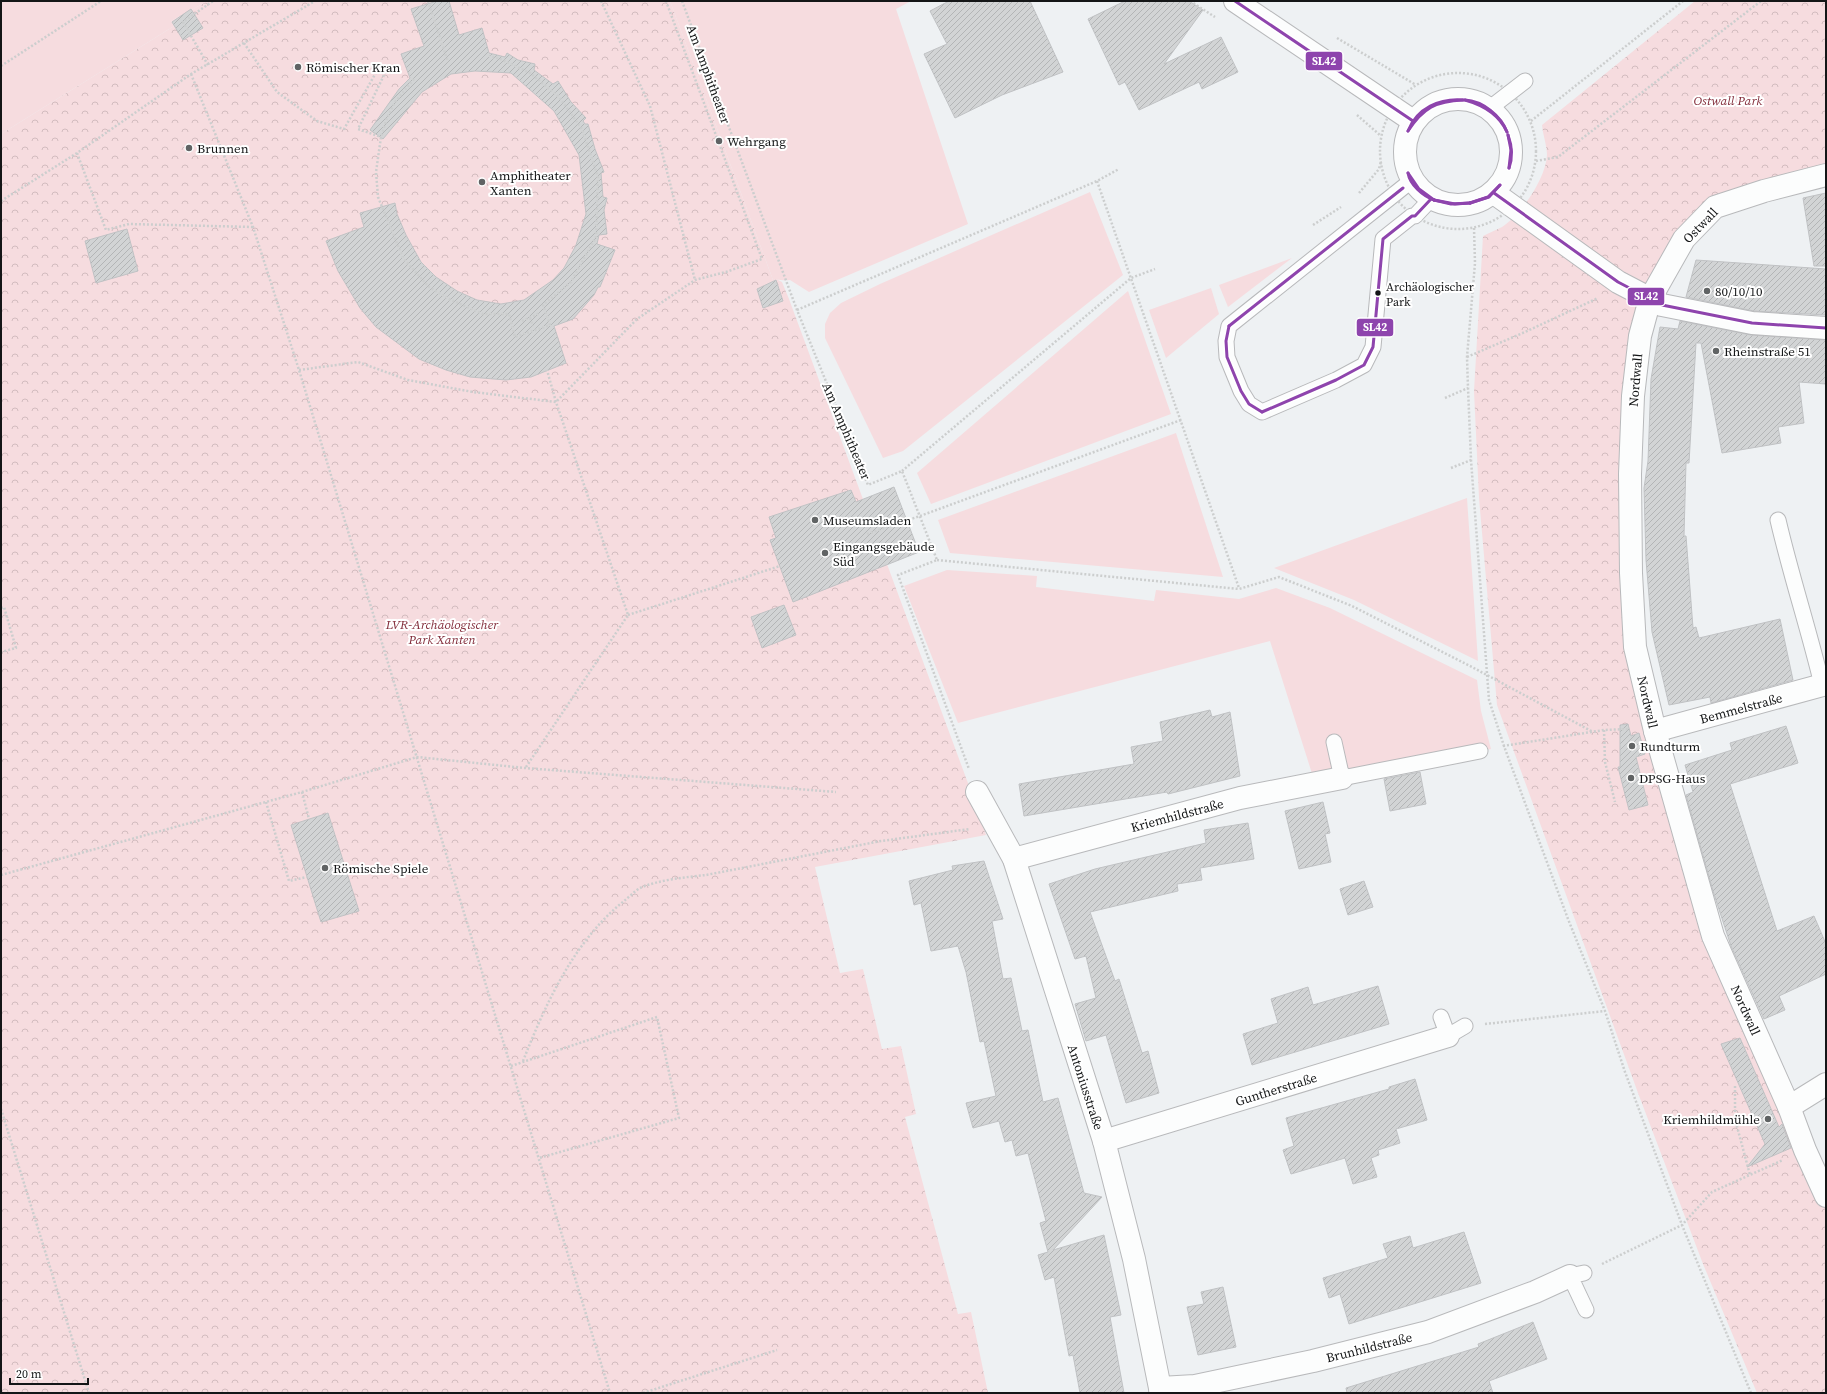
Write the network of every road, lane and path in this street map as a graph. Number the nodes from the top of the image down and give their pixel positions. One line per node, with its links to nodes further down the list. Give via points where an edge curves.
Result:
1 (101, 1): 16 (path)
2 (214, 1): 15 (path, via 183,22)
3 (315, 1): 12 (path)
4 (428, 1): 14 (path)
5 (601, 1): 42 (path, via 650,106)
6 (666, 1): 42 (path, via 762,258 726,272)
7 (682, 1): 45 (path, Am Amphitheater)
8 (1235, 1): 22 (street)
9 (1683, 1): 23 (path)
10 (1761, 1): 27 (path, via 1558,157)
11 (1332, 35): 20 (path)
12 (244, 43): 15 (path); 24 (path, via 277,92 317,121 344,129 378,69 385,73 358,129)
13 (489, 56): 24 (path, via 530,73 559,97 582,129 598,177 596,237 571,282 543,305 550,325 515,337 509,314 483,314 464,307 429,287 403,258 378,197 376,172)
14 (448, 62)
15 (208, 65): 17 (path)
16 (1, 66)
17 (191, 74): 25 (path); 38 (path)
18 (414, 79): 24 (path, via 395,102)
19 (1525, 81): 21 (lane)
20 (1416, 85)
21 (1490, 108): 22 (street, via 1470,99 1449,99 1429,106); 32 (street, via 1503,123 1511,142 1511,162 1503,181)
22 (1413, 121): 31 (street, via 1405,140 1404,160)
23 (1531, 122)
24 (382, 137)
25 (77, 153): 35 (path); 38 (path, via 106,230 129,224)
26 (1381, 161): 33 (path, via 1379,169)
27 (1536, 161)
28 (1119, 169): 30 (path)
29 (1826, 175): 44 (street, Ostwall, via 1715,207 1684,239)
30 (1097, 181): 41 (path); 45 (path)
31 (1410, 181): 34 (street); 34 (lane, via 1229,326 1226,341 1227,357 1249,404 1262,412 1364,365 1373,347 1383,239 1415,216)
32 (1494, 193): 34 (street, via 1484,199 1458,206); 43 (street)
33 (1356, 197)
34 (1431, 199)
35 (1, 201)
36 (1343, 206): 37 (path)
37 (1312, 225)
38 (253, 227): 52 (path)
39 (1474, 228): 51 (path, via 1475,263)
40 (1154, 269): 41 (path)
41 (1131, 278): 57 (path); 60 (path)
42 (694, 280): 56 (path, via 637,319)
43 (1618, 282): 44 (street); 51 (path, via 1599,297)
44 (1650, 299): 50 (street, via 1662,306 1752,323); 74 (street, Nordwall, via 1640,336 1633,396 1630,474 1631,566 1635,646)
45 (797, 310): 60 (path, Am Amphitheater, via 868,485)
46 (540, 313): 47 (path)
47 (530, 318): 48 (path); 49 (path)
48 (522, 321)
49 (533, 326)
50 (1826, 328)
51 (1467, 357): 54 (path)
52 (299, 370): 56 (path, via 358,362 408,380 473,392); 79 (path)
53 (547, 370): 56 (path)
54 (1468, 388): 55 (path); 58 (path)
55 (1446, 398)
56 (556, 402): 68 (path)
57 (1181, 420): 61 (path); 66 (path)
58 (1471, 460): 59 (path); 70 (path)
59 (1451, 468)
60 (902, 471): 61 (path)
61 (920, 516): 63 (path); 64 (path)
62 (1778, 520): 71 (lane, via 1792,578)
63 (867, 534)
64 (937, 560): 66 (path); 84 (path, via 898,575)
65 (780, 566): 68 (path)
66 (1239, 589): 70 (path, via 1279,577 1352,606)
67 (1, 608): 69 (path, via 4,607 16,648)
68 (628, 615): 80 (path)
69 (1, 652)
70 (1486, 675): 75 (path); 77 (path, via 1488,700)
71 (1824, 685): 74 (street, Bemmelstraße)
72 (1631, 729): 73 (path)
73 (1604, 730): 75 (path); 86 (path, via 1605,762)
74 (1655, 731): 98 (street, Nordwall, via 1713,936)
75 (1593, 732): 77 (path)
76 (1334, 742): 81 (lane)
77 (1504, 746): 92 (path)
78 (1480, 751): 81 (lane)
79 (417, 757): 80 (path); 82 (path); 95 (path)
80 (525, 768): 83 (path)
81 (1342, 778): 89 (street, Kriemhildstraße, via 1240,798)
82 (302, 792): 85 (path); 87 (path)
83 (836, 792)
84 (977, 792): 88 (street, Antoniusstraße)
85 (266, 802): 90 (path); 91 (path, via 289,881)
86 (1616, 802)
87 (309, 819)
88 (996, 826): 89 (street, Antoniusstraße); 94 (path, via 881,840 706,875 680,877 640,888 607,915 569,965 539,1021)
89 (1014, 859): 100 (street, Antoniusstraße)
90 (1, 876)
91 (307, 877)
92 (1605, 1011): 93 (path); 105 (path)
93 (1451, 1026): 100 (street, Guntherstraße)
94 (523, 1061): 95 (path); 101 (path, via 657,1017 679,1118)
95 (511, 1066): 101 (path)
96 (1826, 1084): 98 (street)
97 (1735, 1086): 103 (path, via 1736,1119)
98 (1790, 1107): 104 (street, Nordwall, via 1805,1150)
99 (1, 1109): 110 (path)
100 (1104, 1141): 109 (street, Antoniusstraße, via 1134,1259)
101 (539, 1158): 111 (path)
102 (1784, 1160): 103 (path)
103 (1750, 1175): 105 (path, via 1712,1192)
104 (1826, 1196)
105 (1682, 1225): 106 (path); 113 (path)
106 (1577, 1275): 107 (lane); 109 (street, Brunhildstraße, via 1428,1332 1313,1361 1196,1386)
107 (1586, 1310)
108 (777, 1350): 112 (path)
109 (1160, 1391)
110 (89, 1393)
111 (610, 1393)
112 (643, 1393)
113 (1751, 1393)

